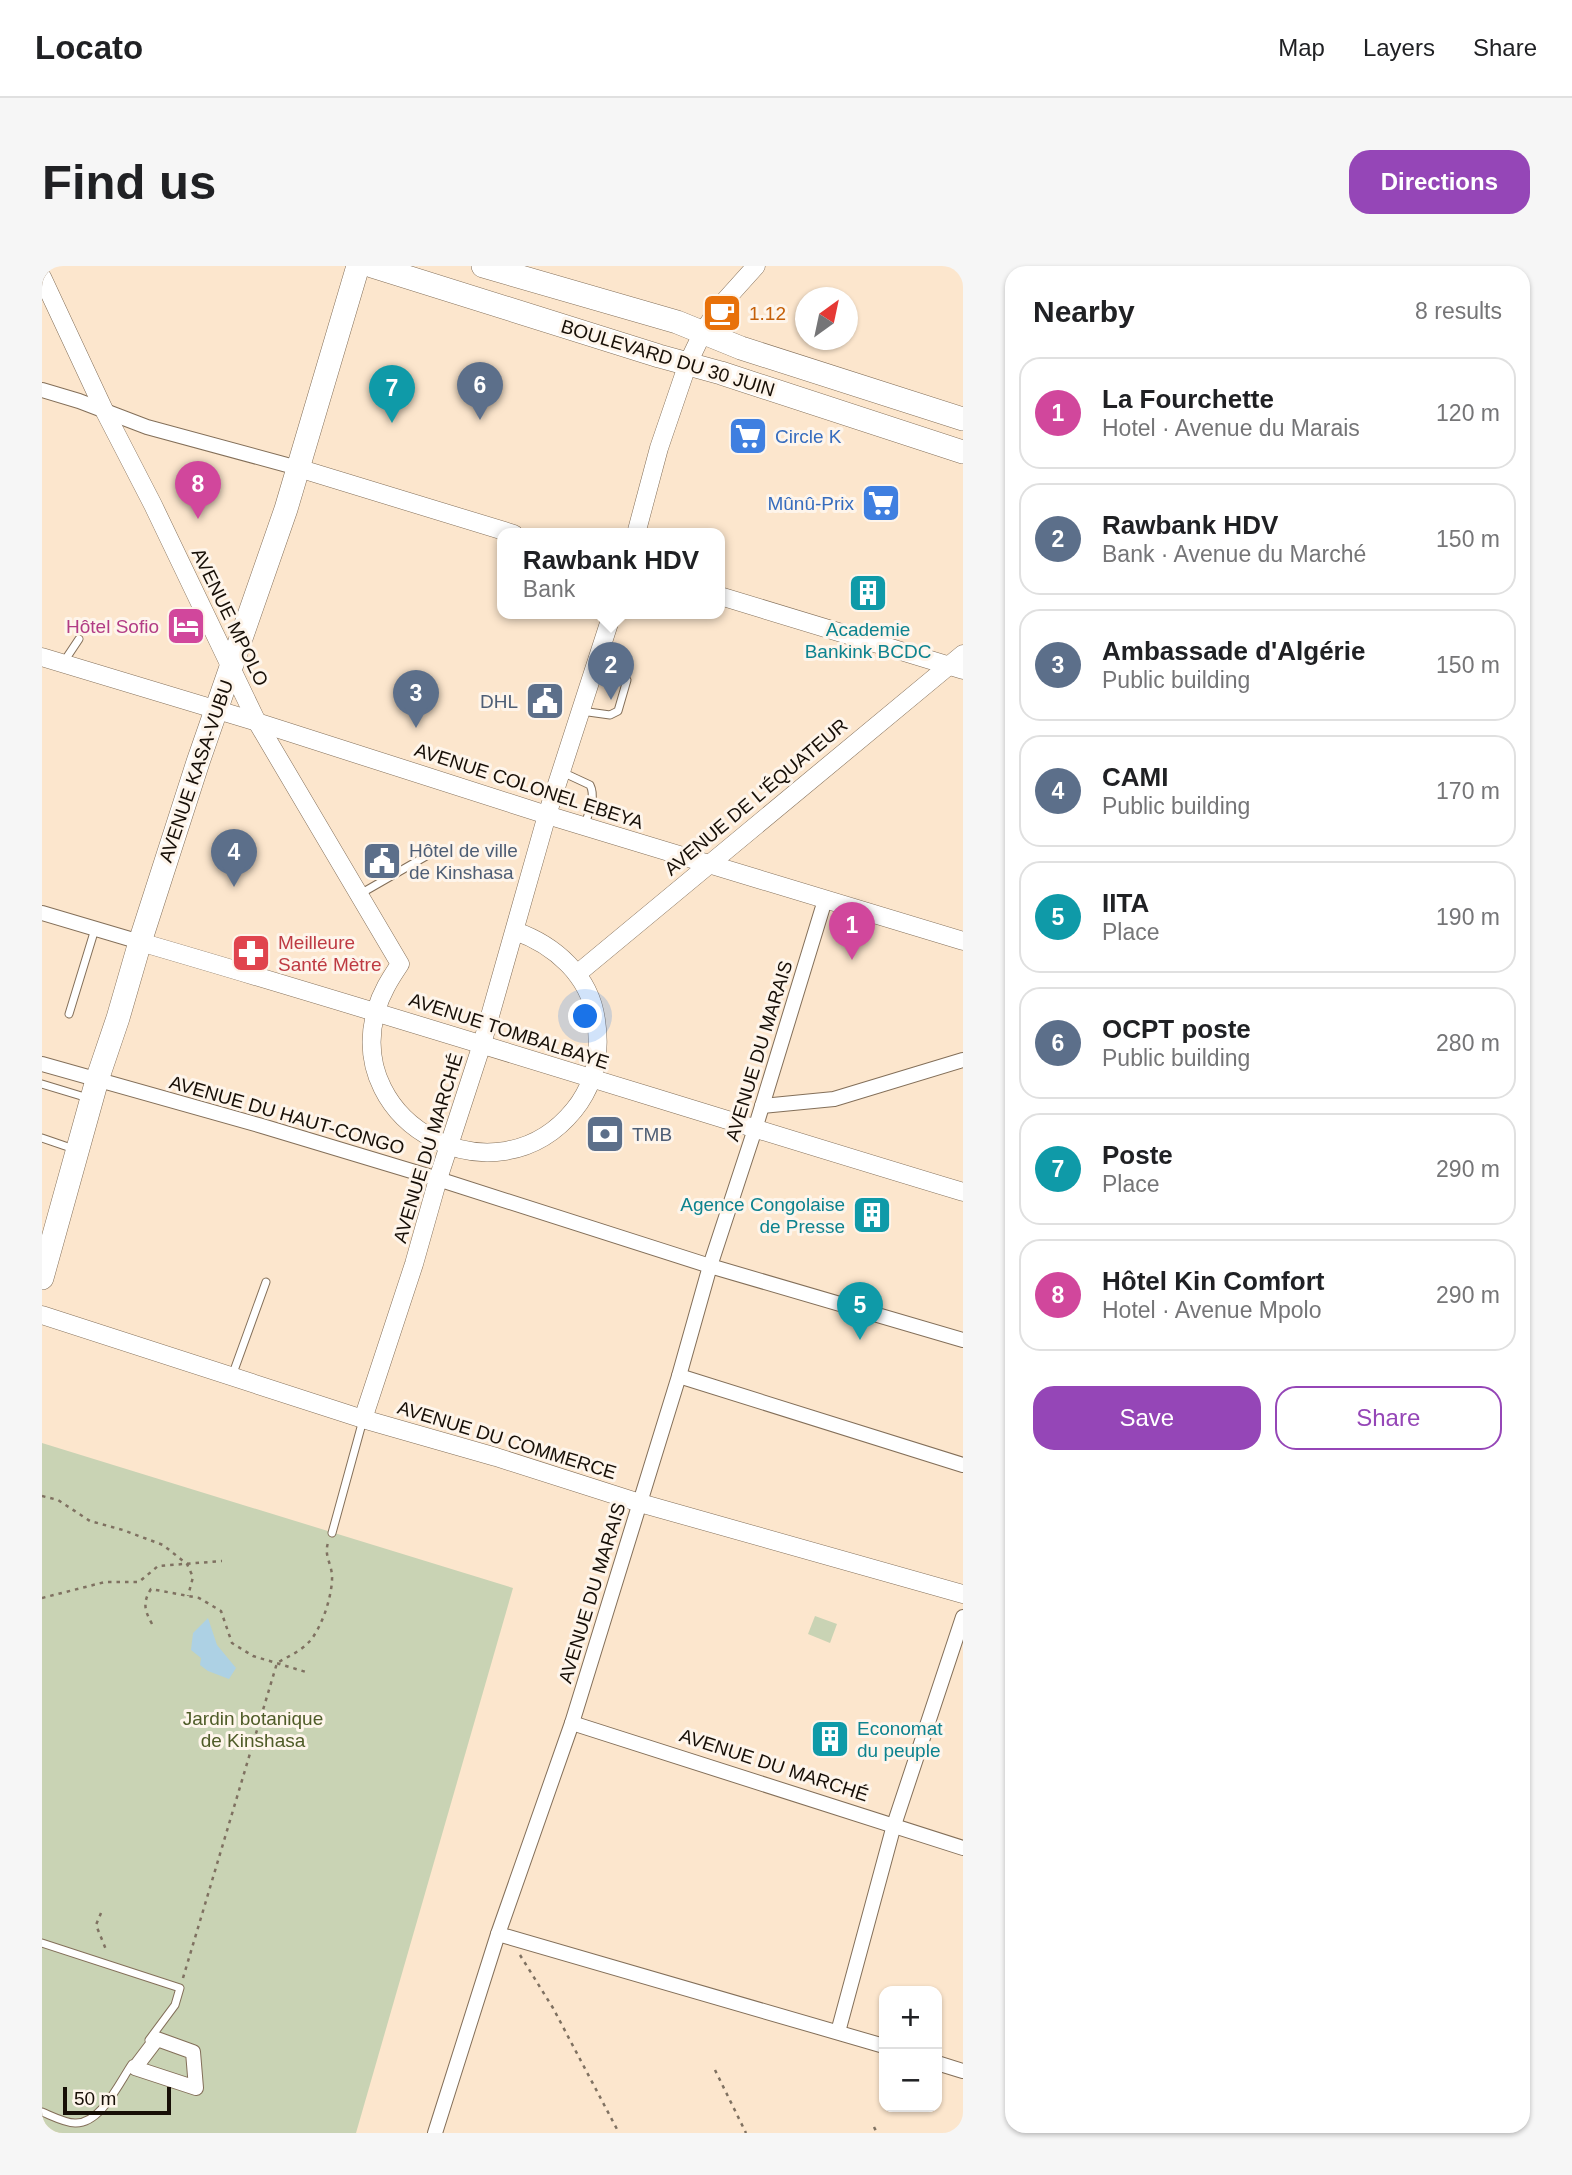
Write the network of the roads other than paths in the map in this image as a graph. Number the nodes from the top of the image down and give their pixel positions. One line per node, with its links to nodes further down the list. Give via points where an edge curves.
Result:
1 (358, 266): 13 (main road, AVENUE KASA-VUBU)
2 (372, 266): 8 (main road, BOULEVARD DU 30 JUIN)
3 (483, 266): 5 (main road, BOULEVARD DU 30 JUIN)
4 (756, 266): 7 (street)
5 (514, 270): 7 (main road, BOULEVARD DU 30 JUIN)
6 (42, 277): 10 (street, AVENUE MPOLO)
7 (702, 332): 8 (street); 11 (main road, BOULEVARD DU 30 JUIN)
8 (688, 363): 12 (main road, BOULEVARD DU 30 JUIN); 14 (street)
9 (42, 390): 10 (street)
10 (105, 412): 13 (street); 23 (street, AVENUE MPOLO)
11 (963, 419)
12 (963, 452)
13 (298, 468): 15 (street); 23 (main road, AVENUE KASA-VUBU)
14 (638, 528)
15 (497, 529)
16 (725, 598): 24 (street)
17 (610, 619): 21 (street, AVENUE DU MARCHÉ)
18 (79, 639): 22 (lane)
19 (963, 654): 24 (street, AVENUE DE L'ÉQUATEUR)
20 (42, 657): 22 (street, AVENUE COLONEL EBEYA)
21 (597, 660): 26 (street, AVENUE DU MARCHÉ); 26 (lane, via 620,671 627,680 618,711 610,715)
22 (62, 664): 25 (street, AVENUE COLONEL EBEYA)
23 (231, 668): 25 (main road, AVENUE KASA-VUBU); 27 (street, AVENUE MPOLO)
24 (956, 668): 32 (street, AVENUE DE L'ÉQUATEUR)
25 (217, 710): 27 (street, AVENUE COLONEL EBEYA); 39 (main road, AVENUE KASA-VUBU)
26 (581, 710): 28 (street, AVENUE DU MARCHÉ)
27 (257, 722): 29 (street, AVENUE COLONEL EBEYA); 33 (street, AVENUE MPOLO)
28 (561, 772): 29 (street, AVENUE DU MARCHÉ); 30 (lane, via 593,789)
29 (547, 815): 30 (street, AVENUE COLONEL EBEYA); 37 (street, AVENUE DU MARCHÉ)
30 (585, 827): 32 (street, AVENUE COLONEL EBEYA)
31 (428, 855): 33 (lane)
32 (708, 864): 34 (street, AVENUE COLONEL EBEYA); 40 (street, AVENUE DE L'ÉQUATEUR)
33 (359, 894): 41 (street, AVENUE MPOLO, via 400,964)
34 (825, 900): 38 (street, AVENUE COLONEL EBEYA); 49 (street, AVENUE DU MARAIS)
35 (42, 913): 36 (street, AVENUE TOMBALBAYE)
36 (95, 929): 39 (street, AVENUE TOMBALBAYE); 42 (lane)
37 (515, 931): 40 (street, via 550,947); 43 (street, AVENUE DU MARCHÉ)
38 (963, 941)
39 (140, 942): 41 (street, AVENUE TOMBALBAYE); 48 (main road, AVENUE KASA-VUBU)
40 (577, 974): 46 (street, via 596,1014 597,1058)
41 (376, 1011): 43 (street, AVENUE TOMBALBAYE); 52 (street, via 373,1053 386,1093 412,1126)
42 (69, 1014)
43 (482, 1044): 46 (street, AVENUE TOMBALBAYE); 52 (street, AVENUE DU MARCHÉ)
44 (963, 1060): 49 (street, via 834,1099)
45 (42, 1064): 48 (street, AVENUE DU HAUT-CONGO)
46 (592, 1080): 50 (street, AVENUE TOMBALBAYE); 52 (street, via 565,1121 523,1147 473,1152)
47 (42, 1084): 48 (lane)
48 (95, 1090): 53 (main road, AVENUE KASA-VUBU); 54 (street, AVENUE DU HAUT-CONGO, via 262,1126)
49 (762, 1106): 50 (street, AVENUE DU MARAIS)
50 (755, 1129): 55 (street, AVENUE TOMBALBAYE); 56 (street, AVENUE DU MARAIS)
51 (42, 1138): 53 (lane)
52 (449, 1146): 54 (street, AVENUE DU MARCHÉ)
53 (78, 1150): 57 (main road, AVENUE KASA-VUBU)
54 (438, 1179): 56 (street, AVENUE DU HAUT-CONGO); 63 (street, AVENUE DU MARCHÉ)
55 (963, 1192)
56 (710, 1266): 60 (street, AVENUE DU HAUT-CONGO); 61 (street, AVENUE DU MARAIS)
57 (42, 1278)
58 (267, 1282): 62 (lane)
59 (42, 1315): 62 (street, AVENUE DU COMMERCE)
60 (963, 1340)
61 (679, 1376): 64 (street); 65 (street, AVENUE DU MARAIS)
62 (232, 1377): 63 (street, AVENUE DU COMMERCE)
63 (363, 1419): 65 (street, AVENUE DU COMMERCE); 66 (lane, AVENUE DU MARCHÉ)
64 (963, 1465)
65 (640, 1503): 67 (street, AVENUE DU COMMERCE); 69 (street, AVENUE DU MARAIS)
66 (332, 1533)
67 (963, 1594)
68 (963, 1617): 70 (street)
69 (572, 1723): 70 (street, AVENUE DU MARCHÉ); 72 (street, AVENUE DU MARAIS)
70 (894, 1825): 71 (street, AVENUE DU MARCHÉ); 74 (street)
71 (963, 1848)
72 (503, 1935): 74 (street); 79 (street, AVENUE DU MARAIS)
73 (42, 1943): 78 (lane, via 180,1988 154,2038 99,2113 75,2123)
74 (838, 2032): 75 (street)
75 (879, 2044)
76 (942, 2065): 77 (street)
77 (963, 2071)
78 (42, 2112)
79 (435, 2133)

